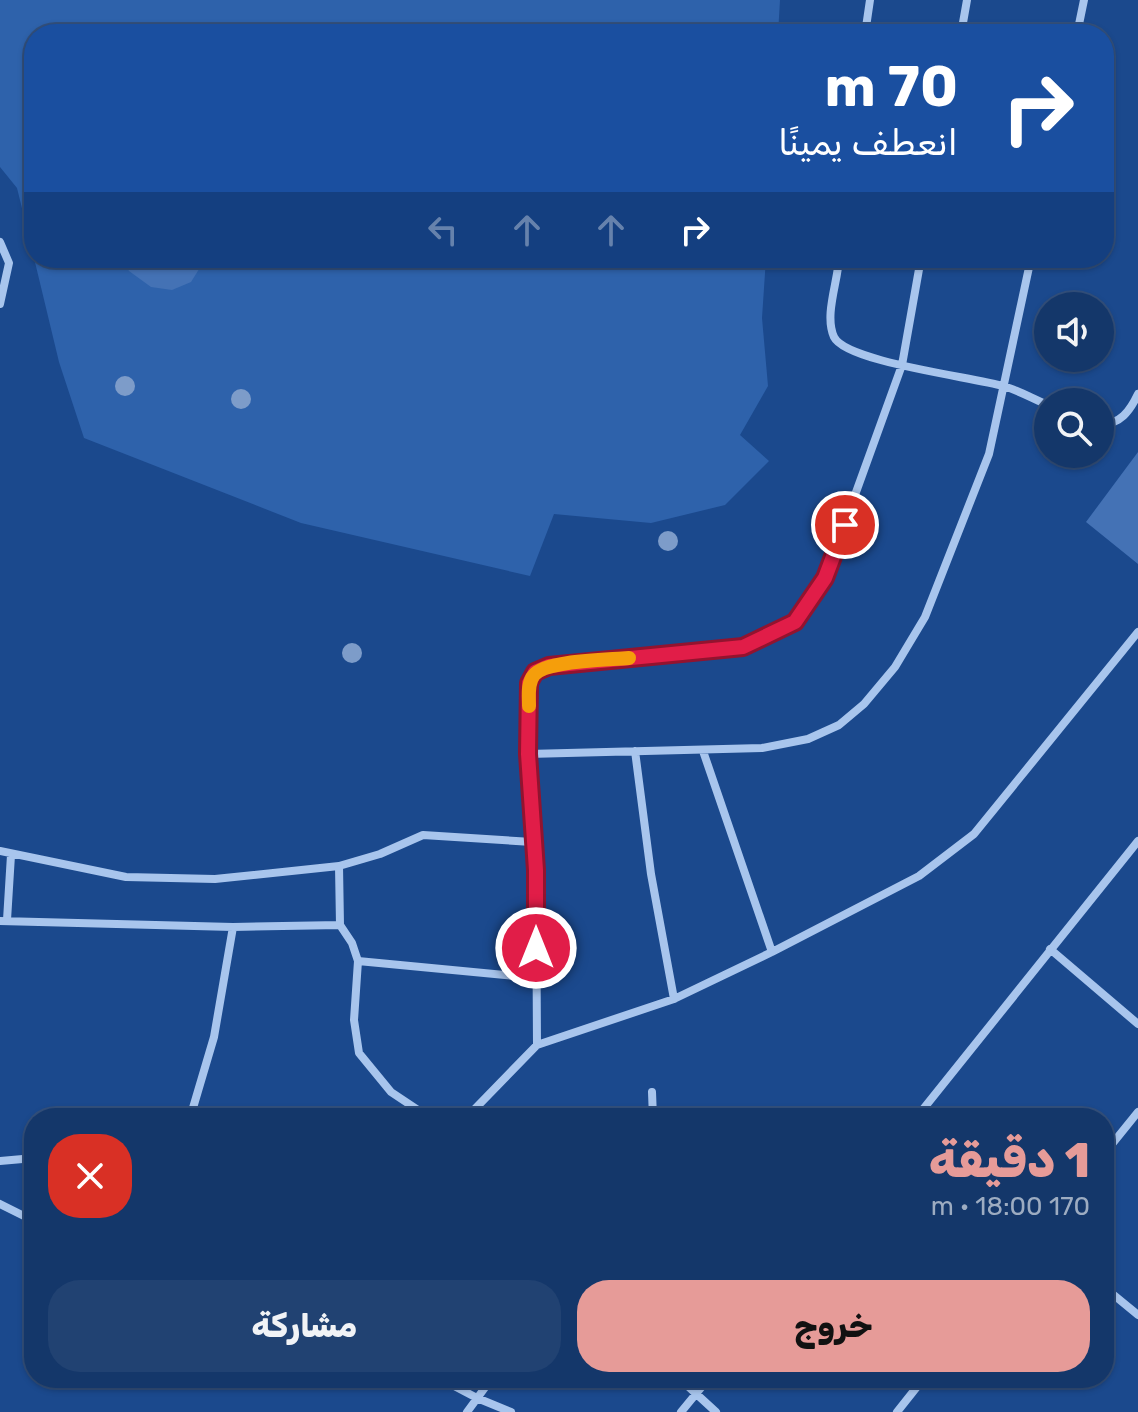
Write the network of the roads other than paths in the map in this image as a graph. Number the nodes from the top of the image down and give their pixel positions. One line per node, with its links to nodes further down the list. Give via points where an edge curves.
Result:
1 (870, 0): 4 (street)
2 (967, 0): 5 (street)
3 (1084, 0): 6 (street)
4 (866, 24)
5 (963, 24)
6 (1079, 24)
7 (0, 242): 11 (street, via 9,263)
8 (838, 268): 12 (street, via 833,335 850,350)
9 (919, 268): 12 (street)
10 (1029, 268): 13 (street)
11 (0, 304)
12 (902, 365): 13 (street); 20 (street, via 825,578 795,622 743,647 549,666 535,672 529,683)
13 (1004, 386): 15 (street); 19 (street, via 989,454 948,562 925,617 895,667 839,725 808,739)
14 (1138, 394): 16 (street, via 1129,412)
15 (1034, 399)
16 (1114, 423)
17 (1138, 632): 30 (street, via 974,834 919,876)
18 (635, 751): 19 (street); 20 (street); 33 (street)
19 (703, 751): 30 (street)
20 (528, 754): 22 (street)
21 (1138, 841): 29 (street)
22 (532, 842): 25 (street, via 423,835); 32 (street)
23 (0, 851): 24 (street)
24 (11, 855): 25 (street, via 126,877 215,879); 26 (street)
25 (339, 866): 27 (street)
26 (3, 920): 28 (street)
27 (340, 925): 28 (street); 31 (street)
28 (233, 927): 37 (street, via 214,1037)
29 (1050, 949): 34 (street); 41 (street)
30 (772, 952): 33 (street)
31 (358, 961): 32 (street); 38 (street, via 354,1020 359,1053 391,1092)
32 (535, 978): 35 (street)
33 (674, 999): 35 (street)
34 (1138, 1024)
35 (537, 1045): 39 (street)
36 (652, 1092): 40 (street)
37 (193, 1108)
38 (415, 1108)
39 (476, 1108)
40 (653, 1108)
41 (924, 1108)
42 (1138, 1112): 43 (street)
43 (1114, 1142)
44 (24, 1159): 45 (street)
45 (0, 1161)
46 (0, 1204): 47 (street)
47 (24, 1216)
48 (1114, 1295): 49 (street)
49 (1138, 1315)
50 (458, 1388): 56 (street)
51 (484, 1388): 56 (street)
52 (690, 1388): 55 (street)
53 (701, 1388): 55 (street)
54 (916, 1388): 61 (street)
55 (696, 1394): 59 (street); 60 (street)
56 (477, 1398): 57 (street); 58 (street)
57 (467, 1412)
58 (511, 1412)
59 (681, 1412)
60 (716, 1412)
61 (897, 1412)

